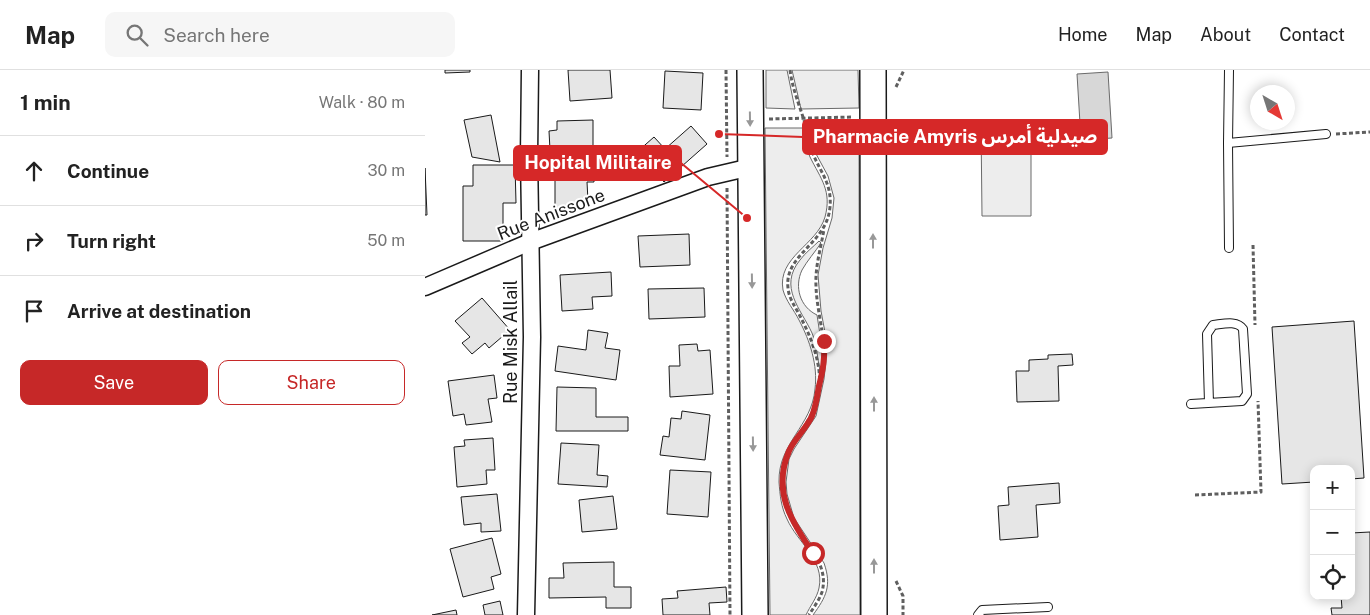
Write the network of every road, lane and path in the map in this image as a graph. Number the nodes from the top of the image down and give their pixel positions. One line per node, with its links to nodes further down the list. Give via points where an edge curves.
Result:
1 (529, 70): 18 (street, Rue Misk Allail)
2 (726, 70): 11 (path)
3 (750, 70): 11 (main road, one-way to 11)
4 (873, 70): 9 (main road)
5 (904, 70): 8 (path)
6 (1229, 70): 14 (lane)
7 (790, 71): 10 (path)
8 (895, 90)
9 (873, 116): 10 (path); 29 (main road, one-way to 9)
10 (804, 118): 11 (path); 17 (path, via 813,154 831,193)
11 (738, 120): 15 (main road); 16 (path)
12 (1370, 132): 13 (path)
13 (1326, 134): 14 (lane)
14 (1228, 143): 19 (lane)
15 (751, 167): 16 (street, Rue Anissone); 27 (main road, one-way to 27)
16 (727, 172): 18 (street, Rue Anissone); 26 (path)
17 (825, 226): 21 (path, via 816,284 824,341 824,365); 21 (path, via 794,263 788,282 790,296 814,350)
18 (530, 242): 20 (street, Rue Anissone); 25 (street, Rue Misk Allail, via 532,337)
19 (1229, 248)
20 (425, 287)
21 (819, 386): 28 (path, via 812,415 789,450 782,485 789,515 818,559 823,574 820,598)
22 (1209, 403): 22 (lane, via 1242,401 1247,394 1243,330 1235,323 1213,325 1207,334); 23 (lane)
23 (1191, 404)
24 (1048, 607): 30 (lane, via 982,610)
25 (526, 615)
26 (730, 615)
27 (755, 615)
28 (809, 615)
29 (874, 615)
30 (978, 615)

